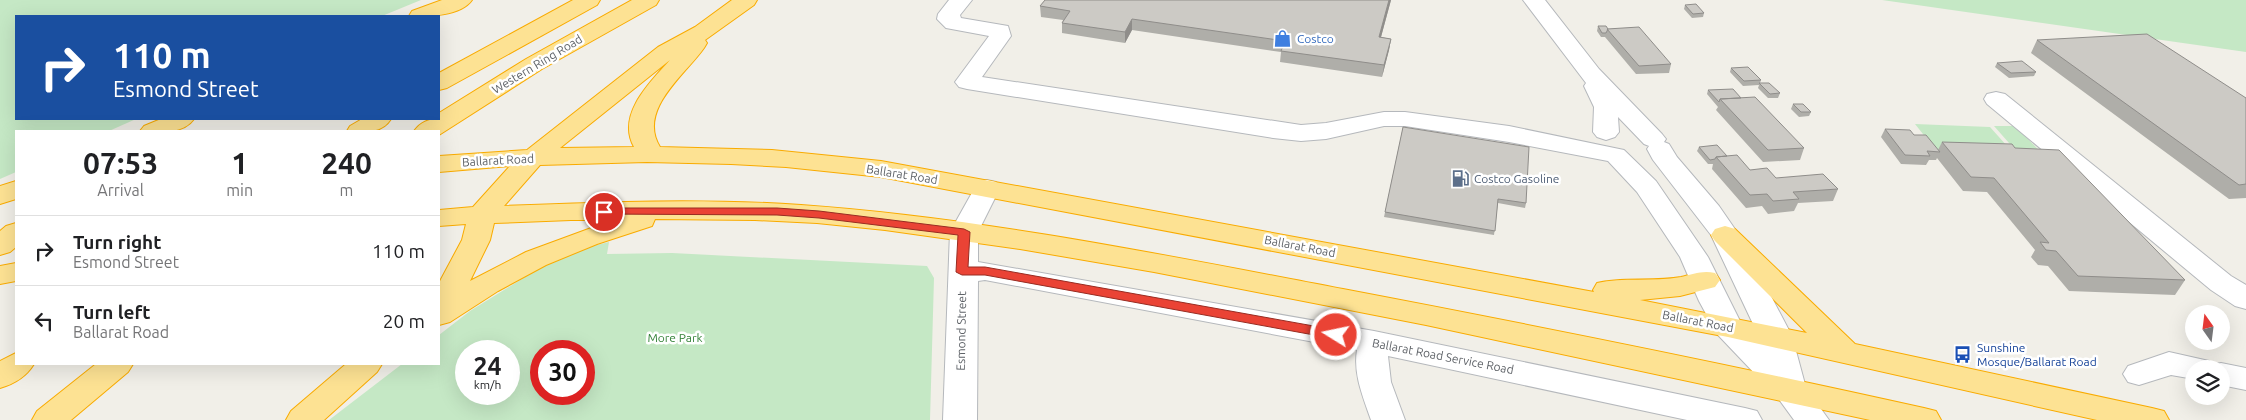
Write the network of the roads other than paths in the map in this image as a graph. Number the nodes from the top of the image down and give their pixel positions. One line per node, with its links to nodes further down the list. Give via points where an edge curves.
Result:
1 (461, 0): 7 (highway)
2 (589, 0): 10 (highway)
3 (648, 0): 15 (highway, Western Ring Road, via 534,64)
4 (746, 0): 8 (highway)
5 (961, 0): 19 (street, via 948,19 1000,32 967,82 1301,133 1405,119)
6 (1534, 0): 9 (street)
7 (423, 15)
8 (703, 32): 21 (highway, via 688,56 659,87 644,113 641,134); 22 (highway, via 666,52)
9 (1590, 74): 19 (street, via 1606,107); 20 (street)
10 (440, 82)
11 (1996, 99): 43 (street, via 2221,283)
12 (180, 120): 16 (highway)
13 (181, 120): 17 (highway)
14 (377, 120): 18 (highway)
15 (431, 128)
16 (156, 130)
17 (162, 130)
18 (361, 130)
19 (1611, 144): 20 (street, via 1638,161 1659,154); 29 (street)
20 (1660, 149): 29 (street, via 1666,181 1686,209 1685,213); 35 (street)
21 (652, 155): 22 (highway, Ballarat Road); 24 (highway, Ballarat Road, via 773,158 881,169)
22 (532, 158): 23 (highway, Ballarat Road); 28 (highway)
23 (440, 164)
24 (987, 188): 33 (street, Esmond Street); 40 (highway, Ballarat Road)
25 (15, 189): 26 (highway)
26 (0, 196)
27 (675, 211): 28 (highway); 33 (highway, via 794,213); 44 (highway, via 600,232 537,257)
28 (482, 214): 30 (highway); 42 (highway, via 476,240 452,287)
29 (1667, 215): 41 (street)
30 (440, 218)
31 (15, 223): 32 (highway)
32 (0, 226)
33 (964, 232): 38 (street, Esmond Street); 57 (highway, via 1102,252 1479,325)
34 (15, 233): 36 (highway)
35 (1725, 235): 46 (street); 48 (highway)
36 (0, 246)
37 (15, 272): 39 (highway)
38 (962, 272): 47 (street, Ballarat Road Service Road, via 985,271); 60 (street, Esmond Street)
39 (0, 275)
40 (1482, 280): 41 (highway, via 1652,291 1684,287); 45 (highway, Ballarat Road)
41 (1705, 280): 45 (street)
42 (440, 297)
43 (2246, 299)
44 (440, 314)
45 (1728, 326): 46 (highway, Ballarat Road); 57 (street)
46 (1776, 336): 48 (highway, Ballarat Road); 57 (street)
47 (1374, 342): 61 (street, via 1370,356 1372,372); 62 (street, Ballarat Road Service Road)
48 (1844, 352): 65 (highway, Ballarat Road)
49 (17, 365): 55 (highway)
50 (116, 365): 58 (highway)
51 (2185, 366): 53 (street, via 2169,363)
52 (362, 369): 59 (highway)
53 (2139, 374)
54 (2230, 376): 56 (street)
55 (0, 377)
56 (2246, 379)
57 (1790, 390): 63 (street); 64 (highway)
58 (49, 420)
59 (303, 420)
60 (960, 420)
61 (1388, 420)
62 (1745, 420)
63 (1812, 420)
64 (1921, 420)
65 (2152, 420)

